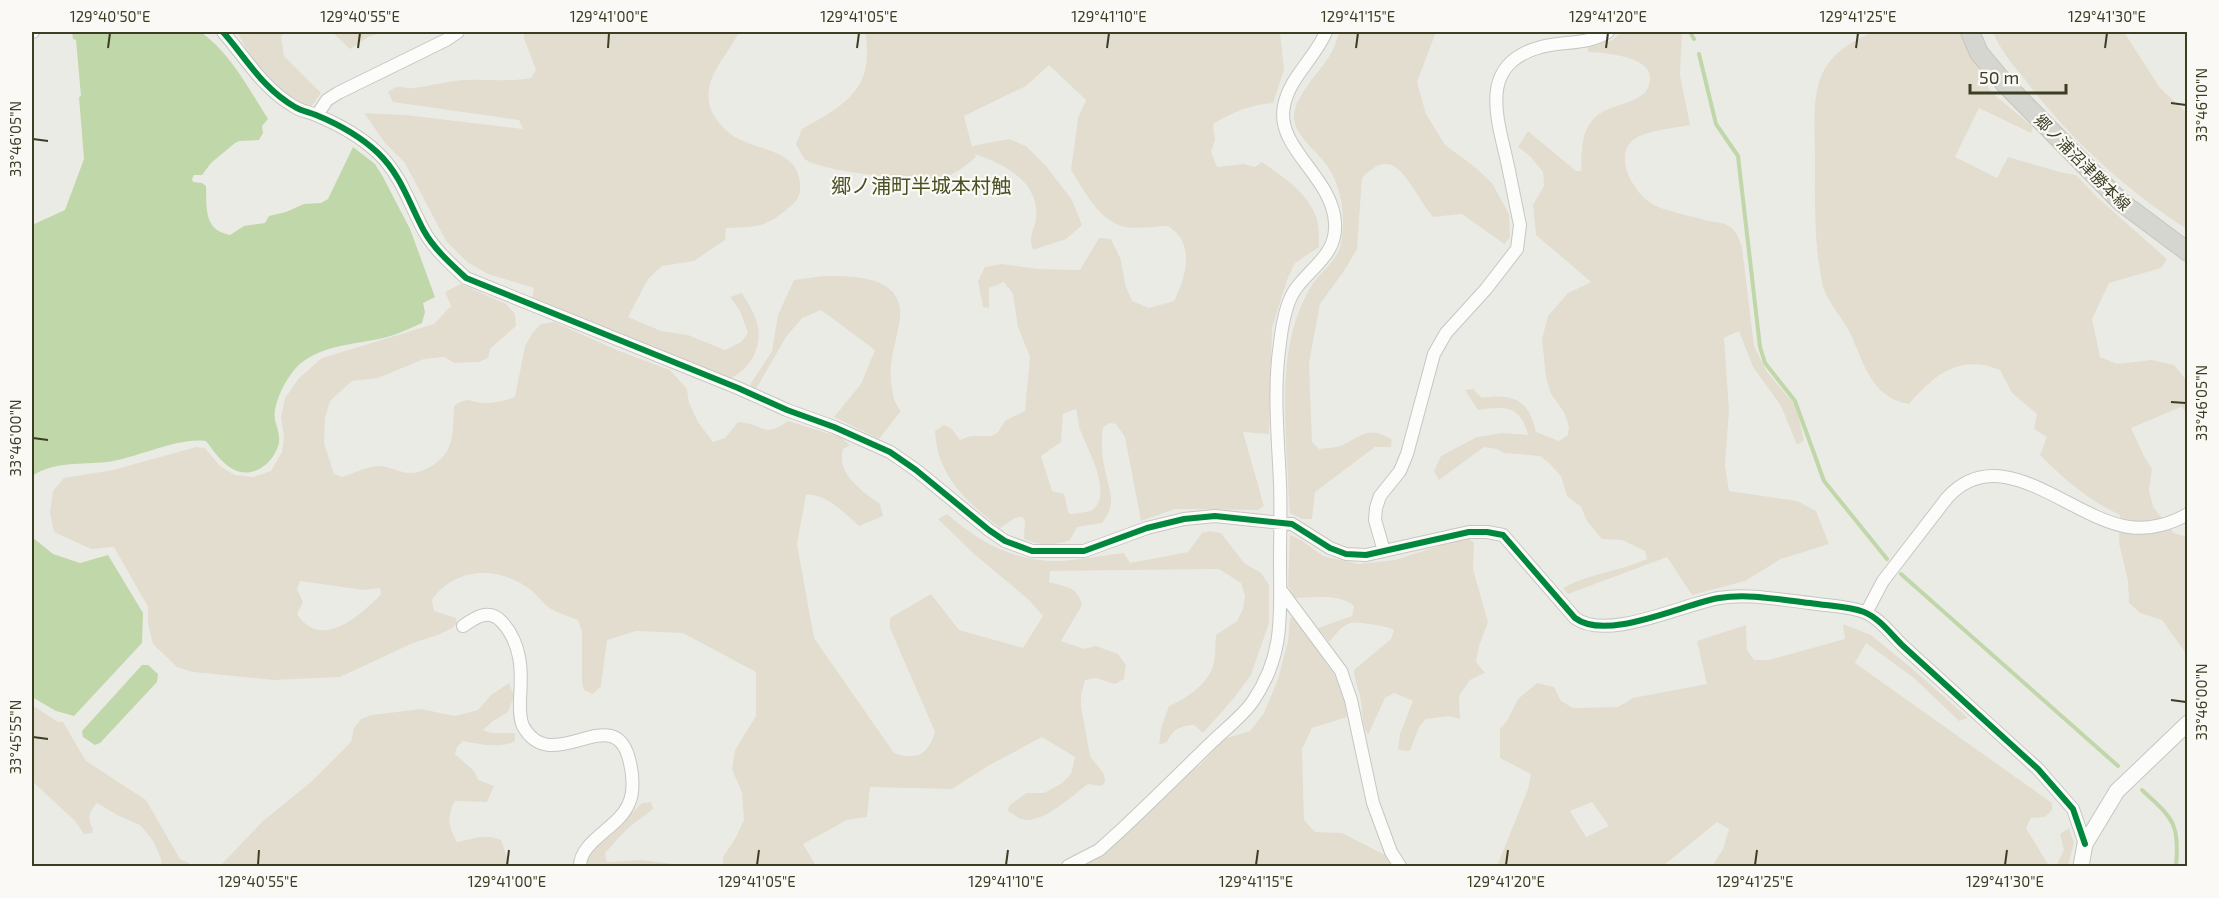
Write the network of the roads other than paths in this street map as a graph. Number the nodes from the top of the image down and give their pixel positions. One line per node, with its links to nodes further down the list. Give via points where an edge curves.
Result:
1 (223, 32): 6 (street, via 274,92 296,108)
2 (458, 32): 6 (street, via 338,93 327,100)
3 (1326, 32): 9 (street, via 1289,90 1282,119 1291,141 1328,194 1335,239 1296,288 1287,306 1280,342 1276,391)
4 (1608, 32): 10 (street, via 1524,54 1513,60 1500,77 1496,117 1520,225 1520,241 1508,262 1446,333 1434,354 1407,454 1400,471 1380,496 1375,520)
5 (1970, 32): 7 (main road, 郷ノ浦沼津勝本線, via 1979,53 2005,84 2121,202)
6 (317, 115): 9 (street, via 363,140 390,166 425,232 466,278 890,453 1005,541 1032,551 1084,551 1184,519 1215,516)
7 (2187, 252)
8 (2187, 514): 12 (street, via 2152,527 2131,528 2109,522 2026,481 1997,475 1974,480 1958,487 1947,498 1883,581)
9 (1280, 522): 10 (street, via 1292,524 1346,554); 11 (street)
10 (1384, 551): 12 (street, via 1469,532 1503,535 1575,618 1591,626 1608,626 1719,598 1742,596)
11 (1280, 589): 17 (street, via 1281,624 1276,651 1252,703 1099,850); 18 (street, via 1341,671 1373,802 1390,852)
12 (1866, 613): 15 (street, via 2038,769 2073,809)
13 (463, 626): 16 (street, via 488,613 510,631 521,672 520,718 534,738 558,746 605,735 626,745 632,777 630,803 587,848)
14 (2187, 723): 15 (street, via 2117,791)
15 (2085, 844): 19 (street)
16 (580, 867)
17 (1068, 867)
18 (1400, 867)
19 (2081, 867)

